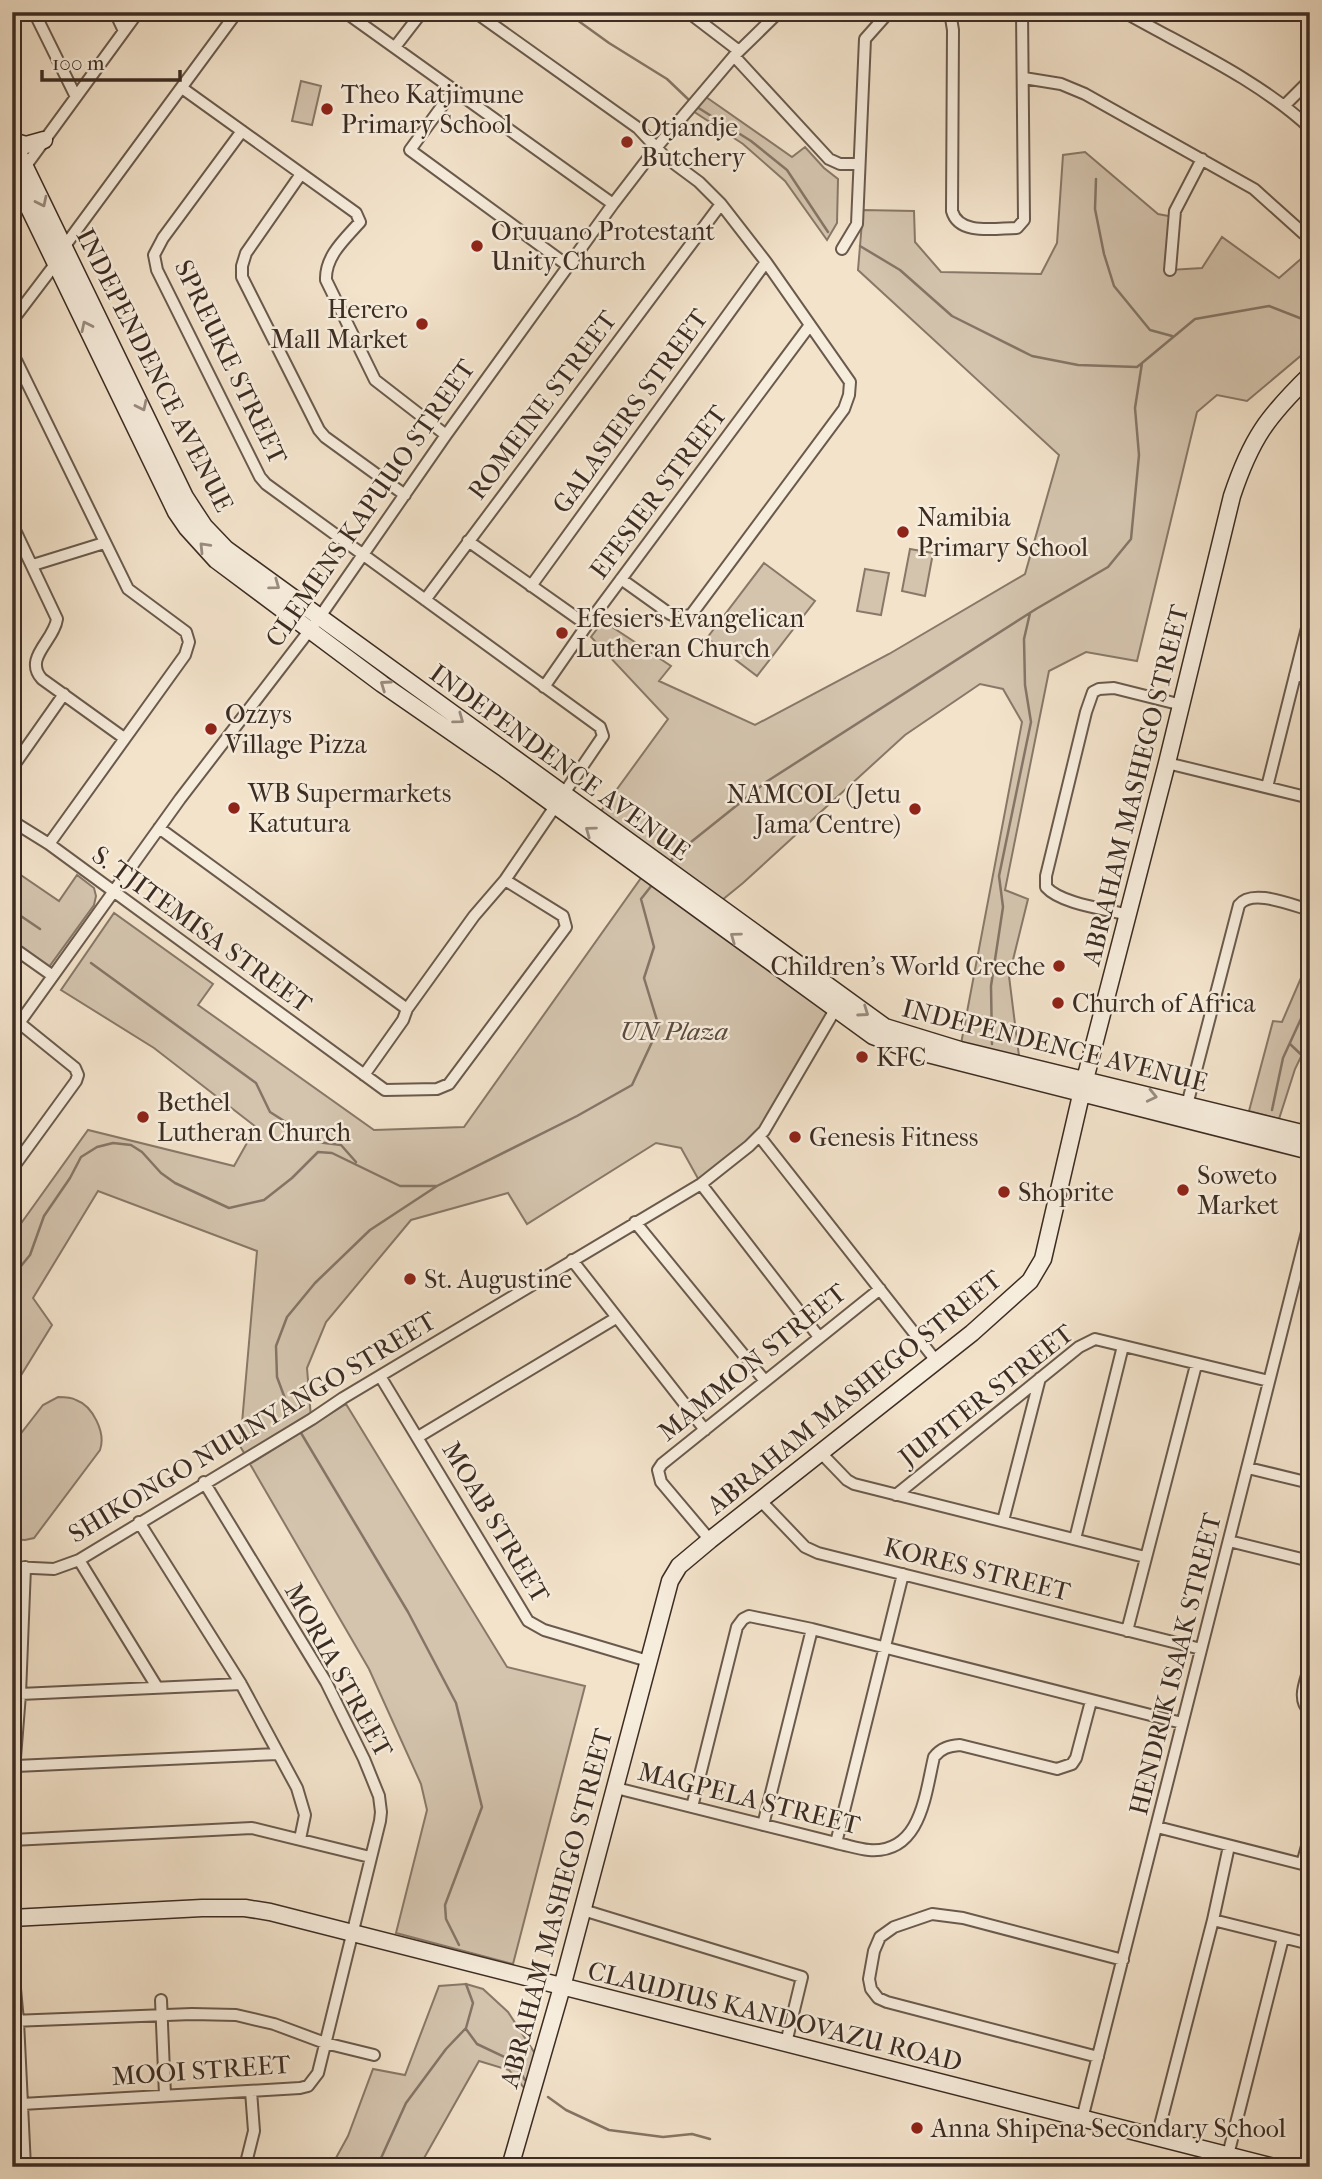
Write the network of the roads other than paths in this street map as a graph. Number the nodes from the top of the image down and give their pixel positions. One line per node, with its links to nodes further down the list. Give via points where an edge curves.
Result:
1 (34, 12): 21 (street)
2 (115, 12): 14 (street)
3 (138, 12): 14 (street)
4 (237, 12): 19 (street)
5 (345, 12): 15 (street)
6 (422, 12): 15 (street)
7 (475, 12): 27 (street, via 638,128)
8 (688, 12): 16 (street)
9 (779, 12): 16 (street, CLEMENS KAPUUO STREET)
10 (889, 12): 29 (street, via 867,34 863,45)
11 (950, 12): 17 (street, via 952,211 961,226 1022,225)
12 (1022, 12): 17 (street)
13 (1130, 14): 22 (street)
14 (124, 31): 21 (street)
15 (395, 47): 20 (street)
16 (737, 53): 27 (street, CLEMENS KAPUUO STREET); 29 (street, via 829,159)
17 (1024, 78): 28 (street, via 1072,87)
18 (1310, 80): 22 (street)
19 (183, 88): 24 (street); 37 (street)
20 (453, 91): 33 (street); 41 (street, via 410,150)
21 (76, 97): 25 (street)
22 (1285, 105): 23 (street)
23 (1310, 128)
24 (242, 131): 30 (street); 52 (street, SPREUKE STREET, via 157,247 155,262 260,477)
25 (44, 140): 26 (main road, via 26,145); 31 (street)
26 (12, 141): 31 (main road, INDEPENDENCE AVENUE)
27 (656, 148): 33 (street, CLEMENS KAPUUO STREET); 34 (street)
28 (1202, 159): 36 (street, via 1254,189); 42 (street, via 1175,211)
29 (859, 164): 38 (street, via 857,224)
30 (301, 174): 47 (street, via 360,218 331,257 326,280 372,376); 48 (street, via 246,253 243,277 319,430)
31 (16, 175): 35 (main road, INDEPENDENCE AVENUE); 37 (main road, INDEPENDENCE AVENUE, one-way to 37)
32 (12, 203): 35 (main road)
33 (613, 204): 41 (street, CLEMENS KAPUUO STREET)
34 (721, 204): 39 (street); 50 (street, ROMEINE STREET)
35 (29, 207): 40 (main road, INDEPENDENCE AVENUE)
36 (1310, 236)
37 (64, 247): 58 (main road, INDEPENDENCE AVENUE, one-way to 58, via 195,514 225,548)
38 (842, 249)
39 (766, 262): 44 (street); 55 (street, GALASIERS STREET)
40 (56, 263): 43 (street); 58 (main road, INDEPENDENCE AVENUE, one-way to 40, via 216,559 187,528)
41 (568, 265): 47 (street, CLEMENS KAPUUO STREET)
42 (1170, 270)
43 (12, 321)
44 (810, 325): 54 (street, EFESIER STREET); 54 (street, via 850,382 844,409 691,615 670,614)
45 (12, 352): 51 (street)
46 (1310, 375): 64 (main road, ABRAHAM MASHEGO STREET, via 1269,419 1242,465)
47 (446, 435): 48 (street, CLEMENS KAPUUO STREET)
48 (405, 495): 52 (street, CLEMENS KAPUUO STREET)
49 (12, 524): 53 (street)
50 (468, 541): 55 (street); 56 (street, ROMEINE STREET)
51 (104, 542): 53 (street); 65 (street, via 131,593 186,632 189,642 185,655)
52 (362, 555): 56 (street, SPREUKE STREET); 58 (street, CLEMENS KAPUUO STREET)
53 (33, 565): 63 (street, via 57,619 35,661 35,670)
54 (621, 579): 59 (street, EFESIER STREET)
55 (531, 586): 59 (street)
56 (425, 600): 62 (street, SPREUKE STREET)
57 (1310, 616): 60 (street)
58 (315, 624): 70 (main road, INDEPENDENCE AVENUE); 72 (street, CLEMENS KAPUUO STREET)
59 (587, 625): 62 (street, EFESIER STREET)
60 (1294, 675): 61 (street); 68 (street)
61 (1310, 678)
62 (544, 687): 70 (street, SPREUKE STREET, via 600,727 603,736)
63 (64, 694): 65 (street); 67 (street)
64 (1182, 705): 66 (main road, ABRAHAM MASHEGO STREET); 77 (street, via 1107,687 1093,692 1086,712 1046,887 1065,898)
65 (124, 738): 73 (street)
66 (1167, 763): 68 (street); 77 (main road, ABRAHAM MASHEGO STREET)
67 (12, 768)
68 (1267, 787): 69 (street)
69 (1310, 798)
70 (558, 800): 74 (street); 80 (main road, INDEPENDENCE AVENUE)
71 (12, 821): 73 (street, S. TJITEMISA STREET)
72 (159, 828): 75 (street, CLEMENS KAPUUO STREET); 81 (street)
73 (49, 844): 75 (street, S. TJITEMISA STREET)
74 (505, 880): 81 (street); 84 (street, S. TJITEMISA STREET, via 563,916 566,927 449,1084 438,1089 389,1091)
75 (113, 892): 79 (street, CLEMENS KAPUUO STREET); 84 (street, S. TJITEMISA STREET)
76 (1310, 910): 86 (street, via 1255,896 1239,905)
77 (1129, 915): 85 (main road, ABRAHAM MASHEGO STREET)
78 (12, 947): 79 (street)
79 (53, 976): 82 (street, CLEMENS KAPUUO STREET)
80 (838, 1003): 85 (main road, INDEPENDENCE AVENUE, via 882,1041); 88 (street, SHIKONGO NUUNYANGO STREET)
81 (407, 1009): 84 (street)
82 (16, 1020): 83 (street, CLEMENS KAPUUO STREET); 91 (street, via 78,1075)
83 (12, 1033)
84 (364, 1075)
85 (1083, 1088): 86 (main road, INDEPENDENCE AVENUE, one-way to 86); 90 (main road, INDEPENDENCE AVENUE); 100 (main road, ABRAHAM MASHEGO STREET, via 1037,1270)
86 (1192, 1106): 87 (main road, INDEPENDENCE AVENUE); 89 (main road)
87 (1310, 1135)
88 (760, 1137): 92 (street, SHIKONGO NUUNYANGO STREET); 96 (street)
89 (1310, 1143)
90 (1310, 1151)
91 (12, 1169)
92 (701, 1184): 93 (street, SHIKONGO NUUNYANGO STREET); 98 (street)
93 (635, 1222): 95 (street, SHIKONGO NUUNYANGO STREET); 104 (street)
94 (1309, 1227): 105 (street, HENDRIK ISAAK STREET)
95 (572, 1260): 97 (street); 102 (street, SHIKONGO NUUNYANGO STREET)
96 (880, 1289): 98 (street, MAMMON STREET); 100 (street)
97 (617, 1318): 106 (street); 107 (street)
98 (819, 1337): 104 (street, MAMMON STREET)
99 (1124, 1346): 101 (street, JUPITER STREET); 103 (street, JUPITER STREET, via 1090,1340); 116 (street)
100 (937, 1362): 108 (main road, ABRAHAM MASHEGO STREET)
101 (1196, 1365): 105 (street, JUPITER STREET); 119 (street)
102 (380, 1376): 107 (street, MOAB STREET); 110 (street, SHIKONGO NUUNYANGO STREET)
103 (1040, 1378): 112 (street, JUPITER STREET); 114 (street)
104 (765, 1381): 106 (street, MAMMON STREET)
105 (1269, 1381): 109 (street, HENDRIK ISAAK STREET)
106 (705, 1430): 117 (street, MAMMON STREET, via 665,1460 659,1477)
107 (418, 1437): 129 (street, MOAB STREET, via 528,1621)
108 (820, 1452): 112 (street, via 850,1482); 113 (main road, ABRAHAM MASHEGO STREET)
109 (1248, 1468): 111 (street); 118 (street, HENDRIK ISAAK STREET)
110 (204, 1482): 115 (street, SHIKONGO NUUNYANGO STREET); 149 (street, MORIA STREET, via 326,1682 364,1759 382,1812)
111 (1310, 1483)
112 (896, 1495): 114 (street)
113 (760, 1500): 117 (main road, ABRAHAM MASHEGO STREET); 124 (street, KORES STREET, via 805,1547)
114 (1003, 1521): 116 (street)
115 (139, 1522): 120 (street, SHIKONGO NUUNYANGO STREET); 131 (street)
116 (1074, 1539): 119 (street)
117 (710, 1540): 129 (main road, ABRAHAM MASHEGO STREET, via 679,1566 670,1581)
118 (1229, 1541): 121 (street); 128 (street, HENDRIK ISAAK STREET)
119 (1145, 1557): 126 (street)
120 (79, 1560): 123 (street, SHIKONGO NUUNYANGO STREET, via 54,1569); 132 (street)
121 (1310, 1561)
122 (12, 1567): 123 (street, SHIKONGO NUUNYANGO STREET)
123 (25, 1567): 133 (street)
124 (903, 1574): 126 (street, KORES STREET); 127 (street)
125 (812, 1629): 127 (street); 141 (street, via 757,1616 740,1622); 142 (street)
126 (1127, 1631): 128 (street, KORES STREET)
127 (885, 1648): 134 (street); 147 (street)
128 (1201, 1649): 136 (street, HENDRIK ISAAK STREET)
129 (648, 1661): 139 (main road, ABRAHAM MASHEGO STREET)
130 (1310, 1665): 135 (street, via 1302,1695)
131 (241, 1684): 132 (street); 137 (street)
132 (157, 1687): 133 (street)
133 (20, 1694): 138 (street)
134 (1091, 1701): 136 (street); 147 (street, MAGPELA STREET, via 1072,1763 1057,1769 951,1745 934,1757 915,1829 908,1836 879,1850)
135 (1310, 1712)
136 (1182, 1723): 143 (street, HENDRIK ISAAK STREET)
137 (278, 1754): 138 (street); 145 (street, via 303,1806)
138 (16, 1766): 140 (street)
139 (616, 1788): 141 (street, MAGPELA STREET); 151 (main road, ABRAHAM MASHEGO STREET)
140 (12, 1796)
141 (692, 1807): 142 (street, MAGPELA STREET)
142 (763, 1825): 147 (street, MAGPELA STREET)
143 (1157, 1827): 148 (street); 158 (street, HENDRIK ISAAK STREET)
144 (1310, 1835): 150 (street)
145 (300, 1839): 146 (street, via 252,1828); 149 (street)
146 (12, 1840)
147 (836, 1843)
148 (1228, 1846): 150 (street); 153 (street)
149 (370, 1857): 154 (street, MORIA STREET)
150 (1306, 1865)
151 (583, 1910): 159 (main road, ABRAHAM MASHEGO STREET); 164 (street, via 802,1977)
152 (12, 1918): 154 (main road, CLAUDIUS KANDOVAZU ROAD, via 245,1909)
153 (1213, 1920): 155 (street); 171 (street)
154 (351, 1933): 159 (main road, CLAUDIUS KANDOVAZU ROAD); 163 (street, MOOI STREET)
155 (1283, 1938): 156 (street); 173 (street)
156 (1310, 1944)
157 (12, 1957): 162 (street)
158 (1123, 1959): 166 (street, HENDRIK ISAAK STREET); 166 (street, via 932,1914 880,1937 870,1964 871,1989 887,2002)
159 (562, 1987): 164 (main road, CLAUDIUS KANDOVAZU ROAD); 176 (main road, ABRAHAM MASHEGO STREET)
160 (161, 2000): 161 (street)
161 (162, 2015): 162 (street); 163 (street, via 236,2015); 168 (street)
162 (15, 2021): 169 (street)
163 (325, 2043): 165 (street); 167 (street, MOOI STREET, via 317,2073 308,2086)
164 (786, 2043): 170 (main road, CLAUDIUS KANDOVAZU ROAD)
165 (374, 2055)
166 (1098, 2057): 170 (street, HENDRIK ISAAK STREET)
167 (251, 2091): 168 (street, MOOI STREET); 175 (street, via 254,2131)
168 (165, 2095): 169 (street, MOOI STREET)
169 (22, 2104): 172 (street)
170 (1082, 2119): 171 (main road, CLAUDIUS KANDOVAZU ROAD)
171 (1157, 2137): 173 (main road, CLAUDIUS KANDOVAZU ROAD)
172 (18, 2151): 174 (street)
173 (1228, 2155): 177 (main road, CLAUDIUS KANDOVAZU ROAD)
174 (25, 2167)
175 (245, 2167)
176 (510, 2167)
177 (1273, 2167)

